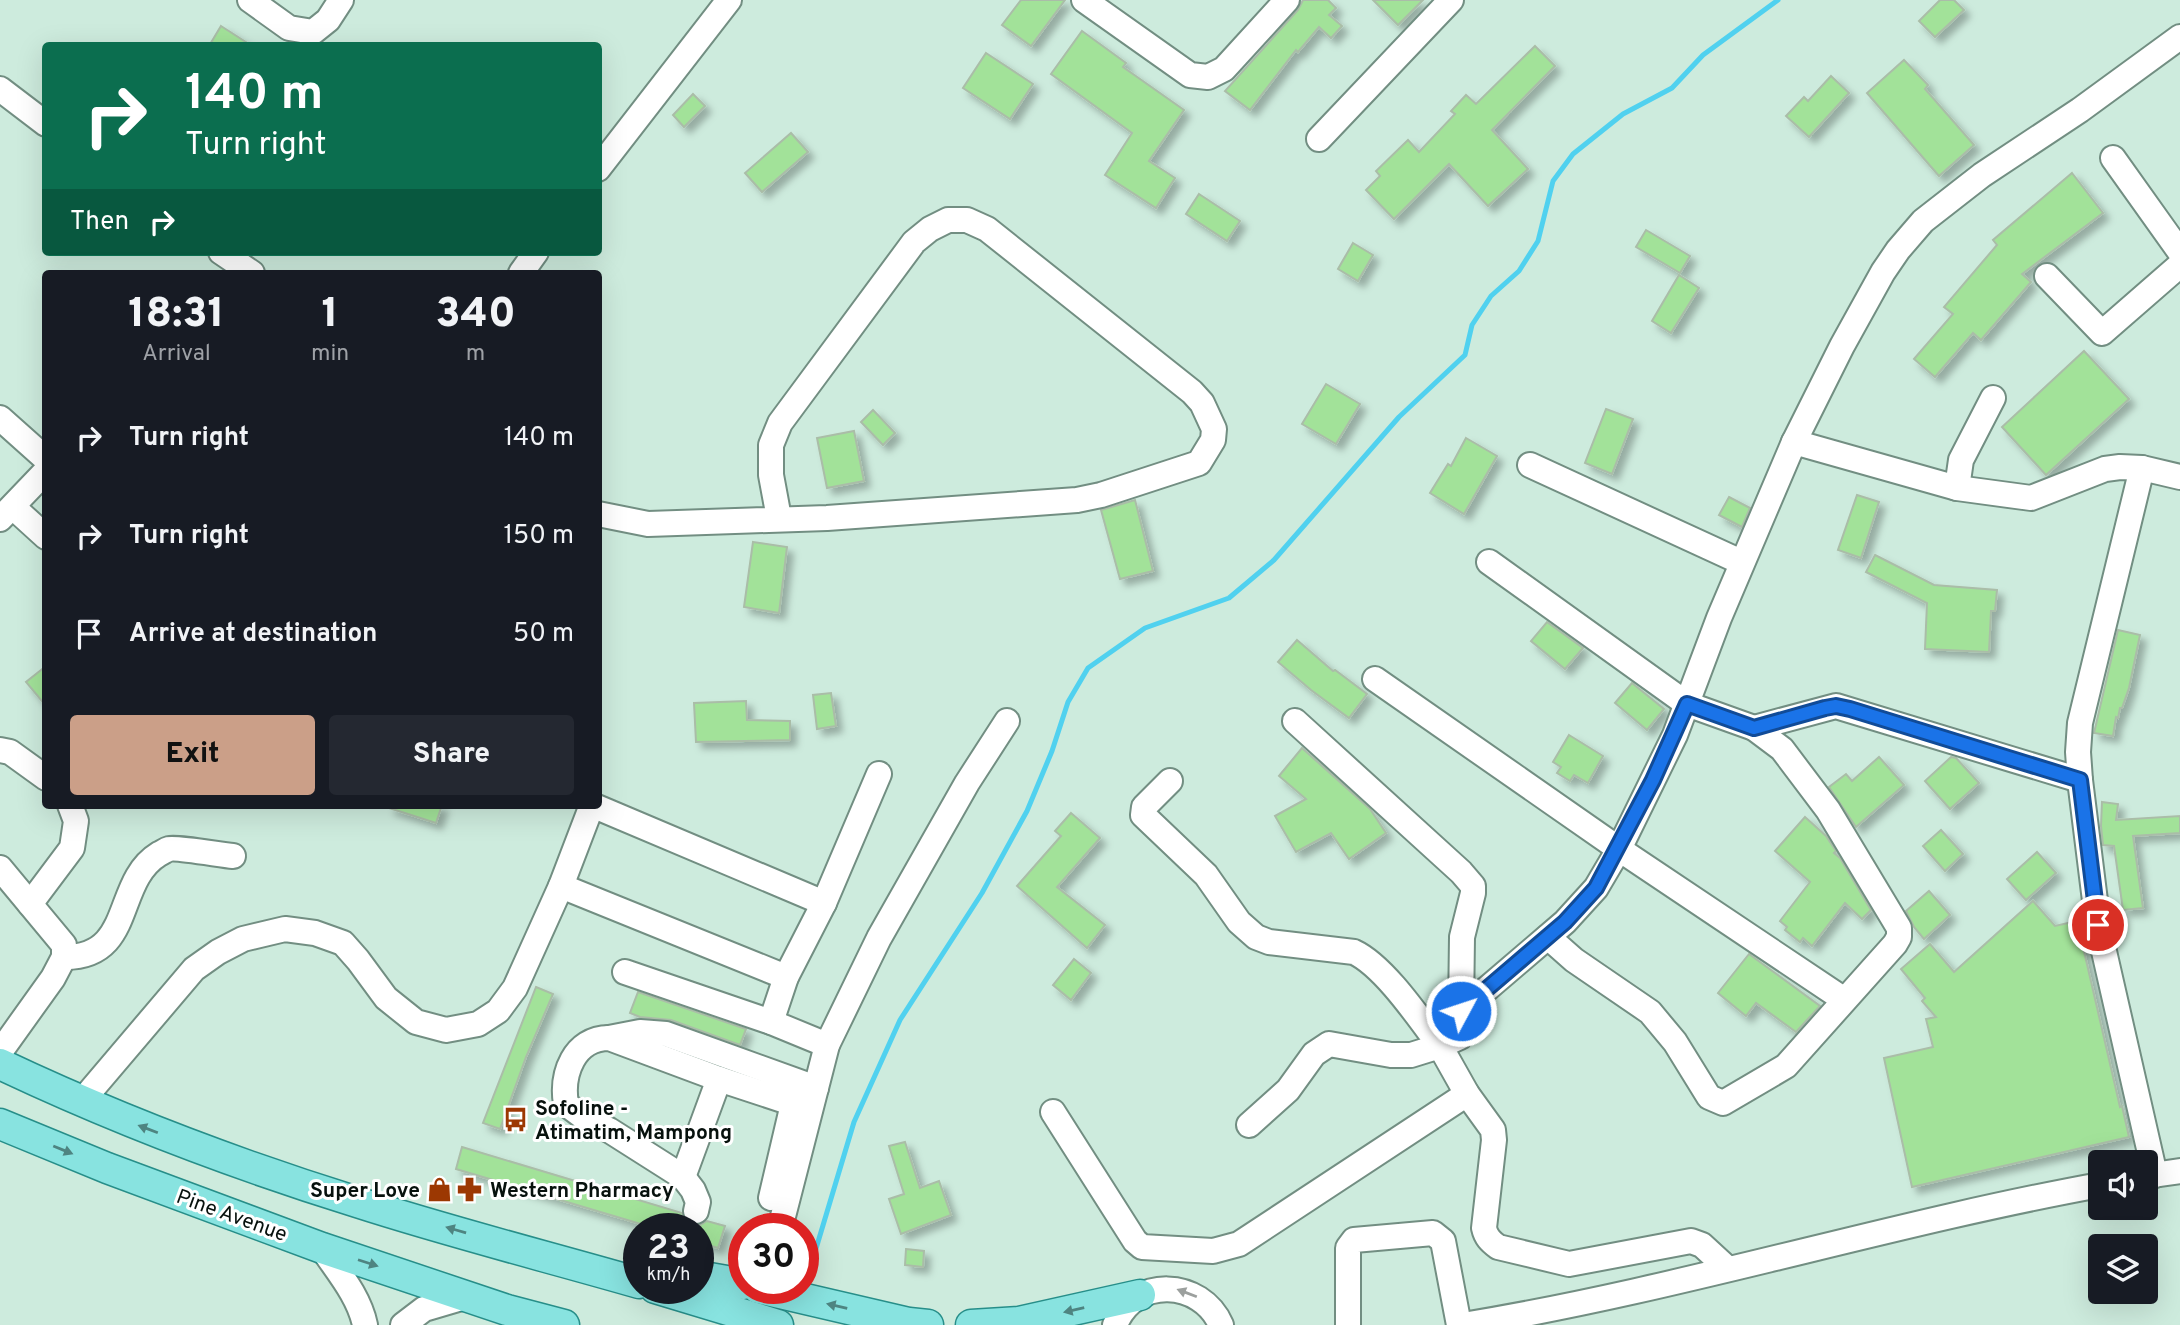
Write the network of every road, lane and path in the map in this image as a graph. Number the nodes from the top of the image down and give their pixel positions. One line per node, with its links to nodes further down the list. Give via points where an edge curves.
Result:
1 (250, 0): 2 (street, via 289,28 313,32)
2 (341, 0)
3 (729, 0): 12 (street)
4 (1084, 0): 5 (street, via 1190,75 1208,77 1224,69)
5 (1287, 0)
6 (1451, 0): 10 (street)
7 (2180, 37): 20 (street, via 1923,221 1883,272)
8 (0, 89): 9 (street)
9 (42, 121)
10 (1319, 139)
11 (2113, 158): 13 (street)
12 (602, 164)
13 (2180, 252)
14 (227, 256): 16 (street)
15 (2180, 265): 17 (street, via 2102,333)
16 (248, 270)
17 (2047, 276)
18 (1993, 398): 26 (street, via 1961,460)
19 (0, 418): 21 (street)
20 (1794, 442): 26 (street); 32 (street)
21 (42, 455)
22 (1530, 465): 32 (street)
23 (2142, 468): 25 (street); 26 (street, via 2105,469 2031,498); 41 (street, via 2080,723)
24 (42, 475): 27 (street)
25 (2180, 477)
26 (1957, 488)
27 (6, 513): 30 (street)
28 (602, 515): 29 (street, via 648,524)
29 (779, 518): 29 (street, via 1077,500 1199,463 1213,440 1214,429 1192,392 1093,312 987,229 967,219 948,220 914,242 780,423 771,445)
30 (42, 535)
31 (1489, 562): 34 (street)
32 (1741, 562): 34 (street)
33 (1376, 679): 46 (street)
34 (1687, 704): 37 (street); 46 (street)
35 (1007, 721): 60 (street, via 879,938)
36 (1295, 721): 57 (street, via 1473,886 1462,931)
37 (1754, 728): 41 (street, via 1836,706); 56 (street, via 1795,763 1899,928 1895,944)
38 (0, 750): 40 (street)
39 (879, 774): 50 (street)
40 (42, 775)
41 (2080, 780): 71 (street, via 2098,925)
42 (1170, 781): 61 (street, via 1144,807 1143,815 1206,875 1239,922 1269,942 1363,956)
43 (72, 809): 51 (street, via 76,821 72,848)
44 (590, 809): 49 (street)
45 (601, 809): 50 (street)
46 (1619, 849): 52 (street, via 1596,888); 56 (street)
47 (233, 856): 53 (street, via 169,849 149,861 137,877 112,936 96,952)
48 (0, 868): 51 (street)
49 (561, 886): 55 (street); 67 (street, via 515,988 498,1011 478,1024 446,1030 416,1022 386,998 343,943 285,929 243,939 194,969)
50 (824, 903): 55 (street)
51 (30, 904): 53 (street, via 64,946)
52 (1548, 937): 56 (street, via 1650,1012 1709,1097 1723,1103 1786,1066); 57 (street)
53 (64, 957): 62 (street)
54 (625, 972): 58 (street)
55 (786, 977): 58 (street)
56 (1843, 999)
57 (1461, 1011): 61 (street, via 1460,1037)
58 (771, 1022): 60 (street)
59 (609, 1038): 64 (street); 66 (street, via 640,1032 666,1034); 74 (street, via 584,1043 576,1054 565,1078 566,1104)
60 (827, 1045): 66 (street)
61 (1440, 1045): 65 (street); 70 (street, via 1411,1055 1391,1055 1329,1044 1314,1054 1287,1090)
62 (0, 1052)
63 (0, 1064): 67 (main road)
64 (719, 1079): 66 (street); 74 (street)
65 (1467, 1094): 68 (street, via 1240,1244 1213,1251 1142,1247 1135,1241); 82 (street, via 1493,1130 1484,1228 1498,1247 1569,1264 1691,1241)
66 (806, 1100): 77 (street); 78 (street)
67 (81, 1102): 79 (main road, one-way to 67, via 358,1203 212,1154)
68 (1053, 1112)
69 (0, 1124): 80 (main road, Pine Avenue, one-way to 80)
70 (1249, 1125)
71 (2145, 1150)
72 (2180, 1171): 73 (street)
73 (2158, 1174)
74 (683, 1177): 76 (street, via 698,1202)
75 (2088, 1188): 82 (street)
76 (696, 1211)
77 (769, 1213)
78 (783, 1213)
79 (509, 1245): 81 (main road); 83 (main road)
80 (322, 1248): 85 (main road, Pine Avenue, one-way to 85); 89 (street, via 351,1289)
81 (623, 1264)
82 (1727, 1268): 98 (street, via 1551,1311)
83 (623, 1278)
84 (1140, 1295): 94 (main road, one-way to 94, via 1018,1322); 95 (street); 96 (street, one-way to 84, via 1213,1310 1180,1289)
85 (468, 1296): 88 (main road, Pine Avenue); 90 (street, via 424,1309)
86 (819, 1302): 93 (main road, one-way to 86)
87 (708, 1304): 92 (main road)
88 (519, 1318): 91 (main road, Pine Avenue)
89 (365, 1325)
90 (403, 1325)
91 (564, 1325)
92 (778, 1325)
93 (928, 1325)
94 (971, 1325)
95 (1115, 1325)
96 (1222, 1325)
97 (1348, 1325): 98 (street, via 1348,1248 1354,1240 1433,1233 1443,1241)
98 (1461, 1325)

